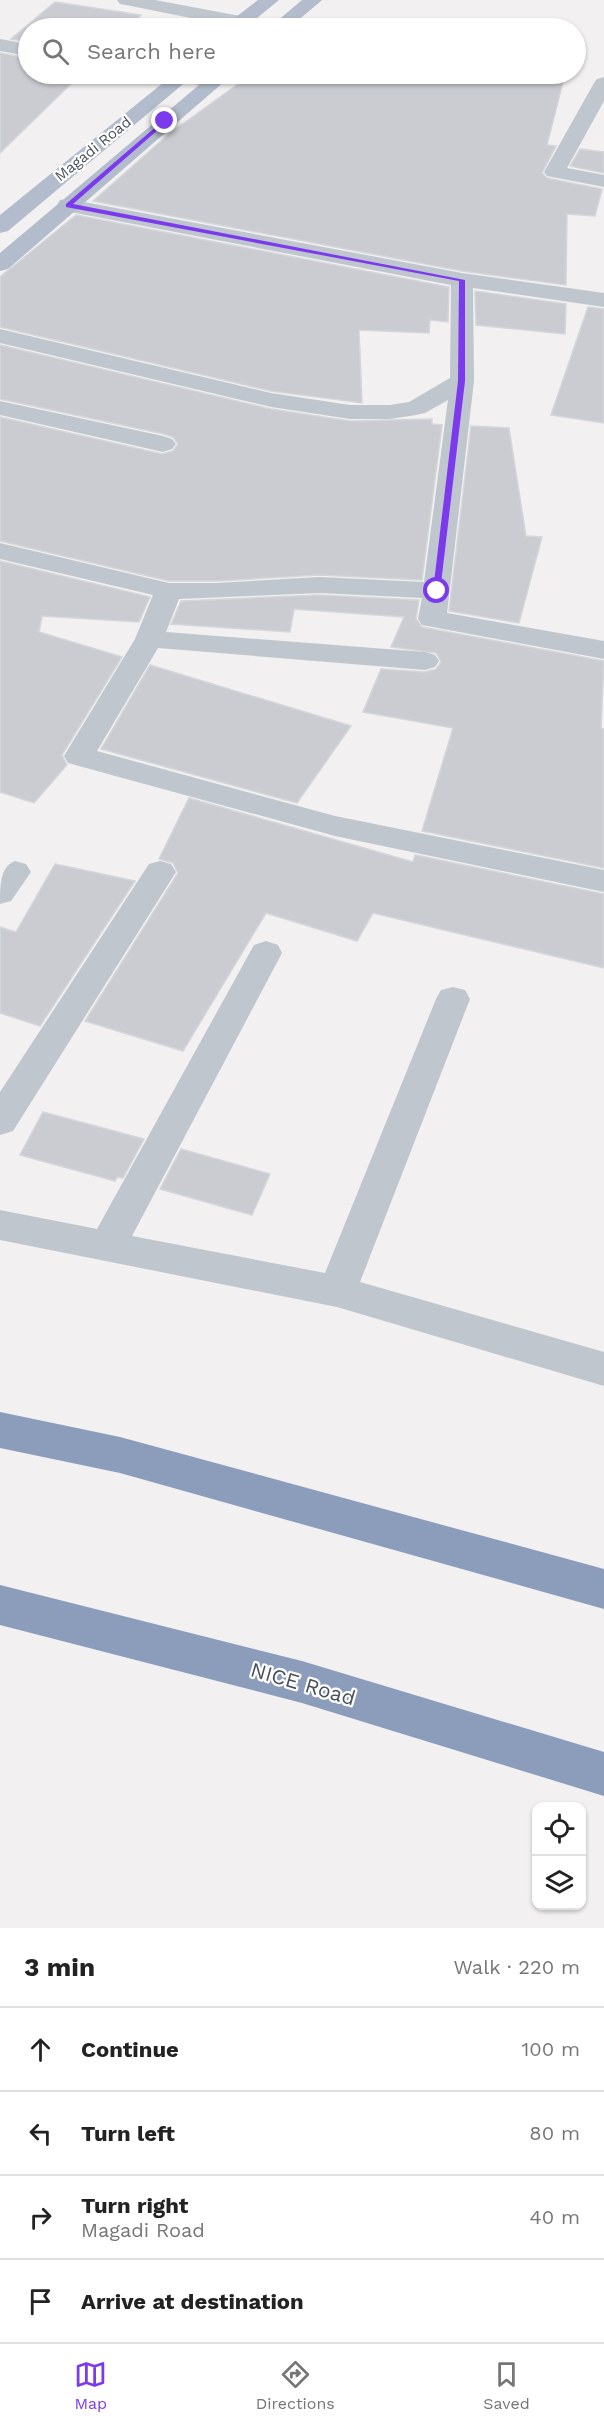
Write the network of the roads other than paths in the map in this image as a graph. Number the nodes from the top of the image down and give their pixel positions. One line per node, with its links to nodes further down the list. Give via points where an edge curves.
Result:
1 (126, 0): 4 (street)
2 (270, 0): 5 (main road)
3 (313, 0): 6 (main road)
4 (206, 18)
5 (246, 18)
6 (290, 18)
7 (0, 45): 8 (street)
8 (18, 48)
9 (604, 83): 12 (street, via 554,172)
10 (167, 84): 14 (main road, Magadi Road)
11 (210, 84): 13 (main road, Magadi Road)
12 (604, 181)
13 (68, 205): 15 (main road, Magadi Road); 16 (street)
14 (1, 224)
15 (0, 264)
16 (462, 280): 17 (street); 19 (street)
17 (604, 300)
18 (0, 336): 19 (street, via 271,399 350,412 416,408)
19 (462, 381): 24 (street)
20 (0, 408): 21 (street)
21 (163, 444)
22 (0, 551): 23 (street)
23 (169, 591): 24 (street, via 319,585); 25 (street)
24 (437, 591): 26 (street, via 432,619)
25 (149, 639): 27 (street); 29 (street, via 79,756 335,826)
26 (604, 650)
27 (425, 661)
28 (160, 872): 32 (street)
29 (604, 881)
30 (266, 953): 34 (street)
31 (453, 999): 35 (street)
32 (0, 1121)
33 (0, 1225): 34 (street)
34 (107, 1246): 35 (street)
35 (337, 1292): 36 (street)
36 (604, 1370)
37 (0, 1430): 38 (highway, via 120,1455)
38 (604, 1589)
39 (0, 1605): 40 (highway, NICE Road, via 302,1682)
40 (604, 1774)

